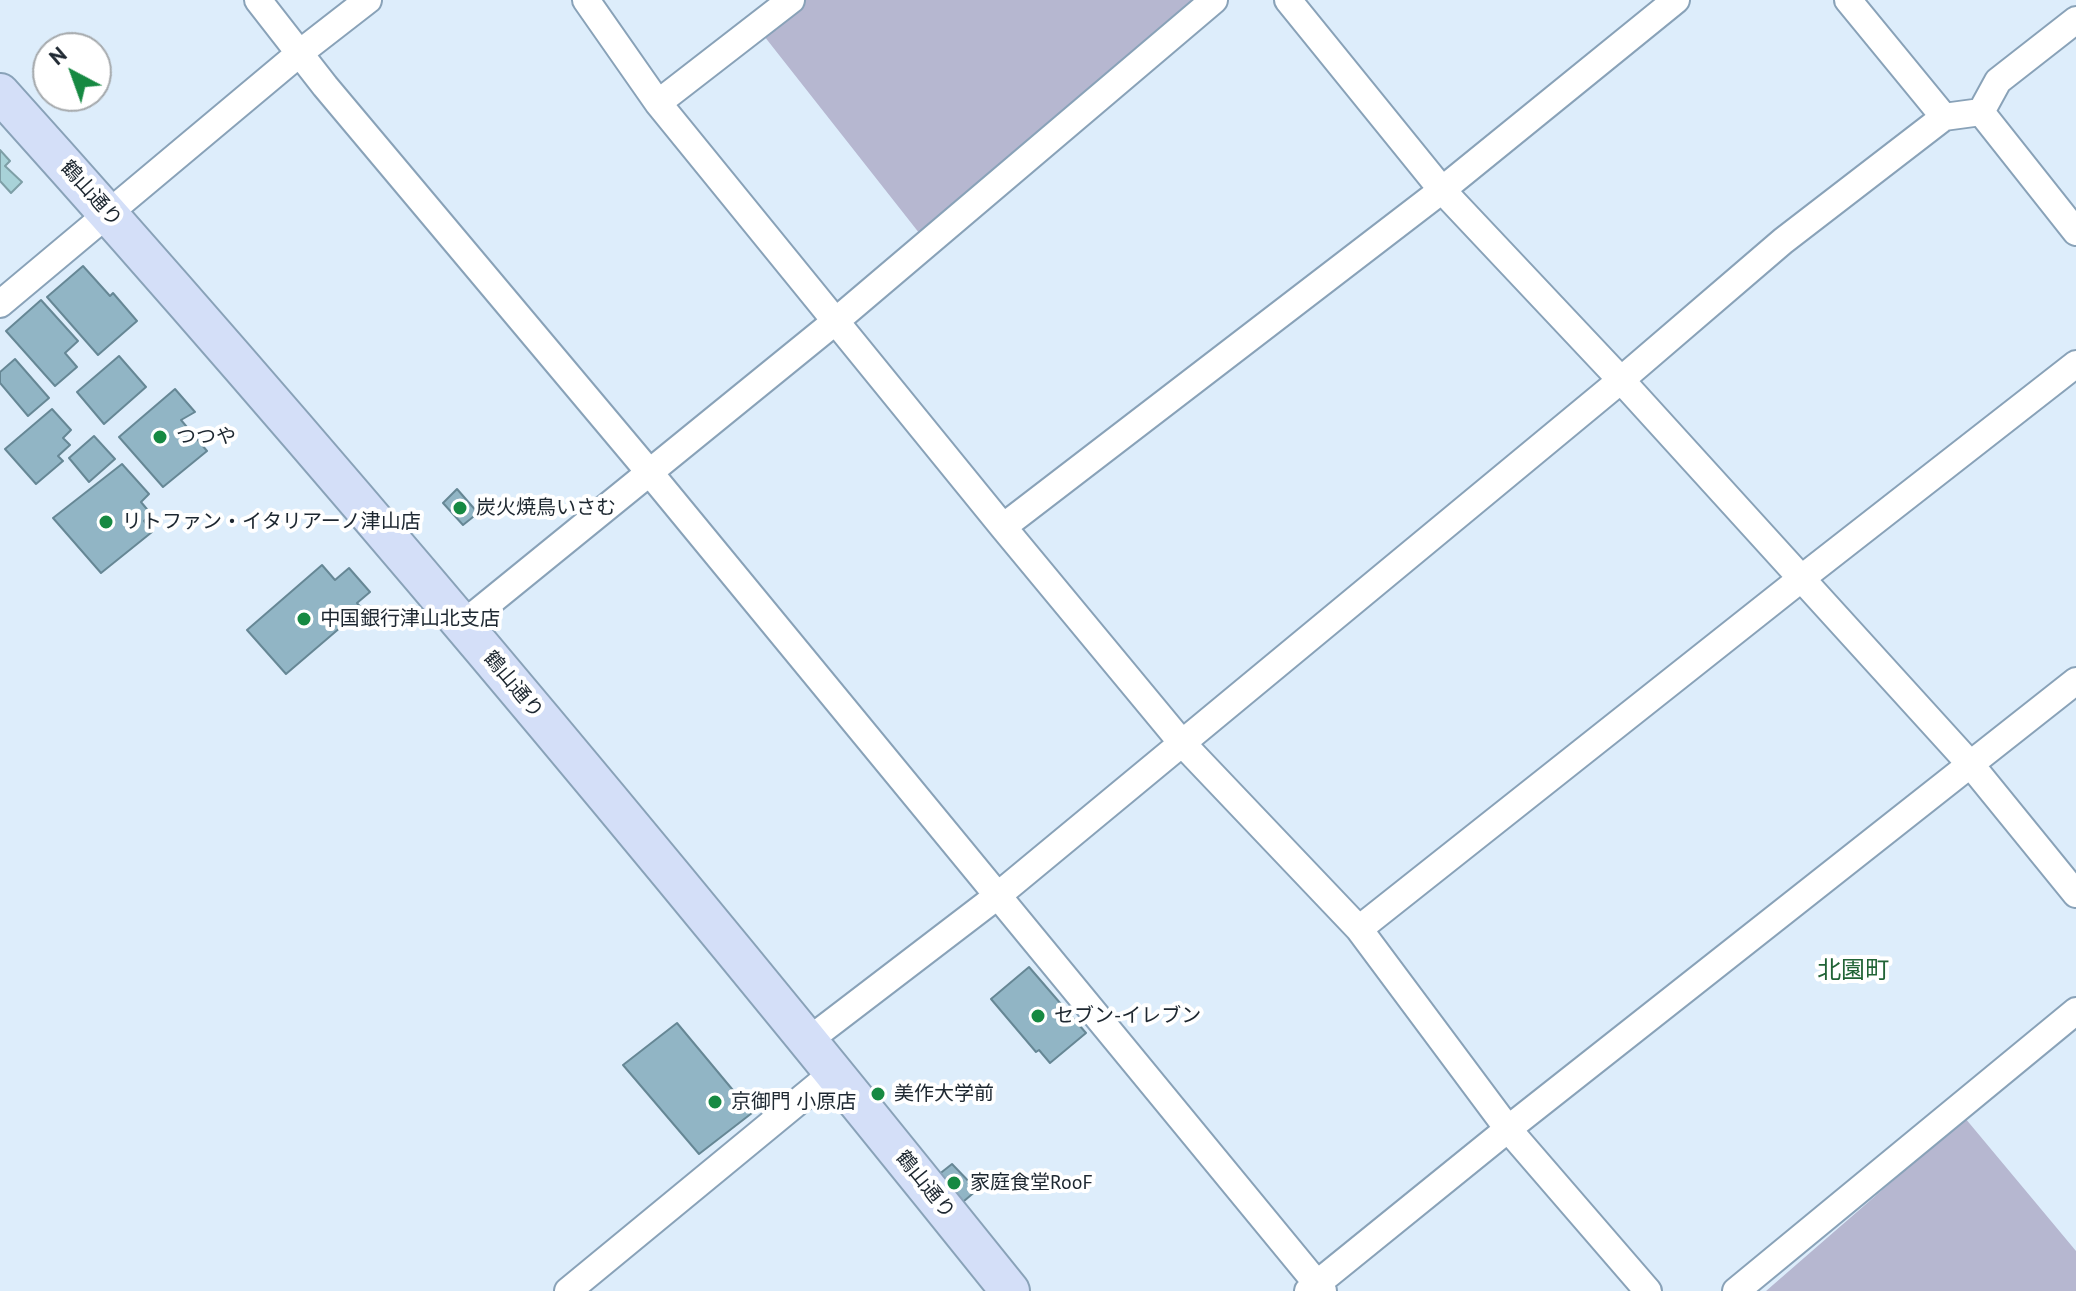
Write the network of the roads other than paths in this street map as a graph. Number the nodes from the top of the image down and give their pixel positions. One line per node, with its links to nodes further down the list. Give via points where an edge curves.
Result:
1 (258, 0): 10 (street)
2 (368, 0): 10 (street)
3 (586, 0): 12 (street)
4 (791, 0): 12 (street)
5 (1214, 0): 19 (street)
6 (1288, 0): 15 (street)
7 (1676, 0): 15 (street)
8 (1848, 0): 14 (street)
9 (2076, 20): 13 (street, via 1998,81)
10 (301, 52): 16 (street); 22 (street)
11 (0, 93): 16 (street, 鶴山通り)
12 (658, 103): 19 (street)
13 (1981, 112): 14 (street); 17 (street)
14 (1944, 117): 21 (street, via 1783,241)
15 (1442, 190): 21 (street); 23 (street)
16 (109, 214): 18 (street); 25 (street, 鶴山通り)
17 (2076, 232)
18 (0, 304)
19 (837, 320): 22 (street); 23 (street)
20 (2076, 364): 24 (street)
21 (1621, 380): 24 (street); 27 (street)
22 (650, 473): 25 (street); 30 (street)
23 (1003, 527): 27 (street)
24 (1802, 578): 28 (street); 31 (street)
25 (463, 624): 33 (street, 鶴山通り)
26 (2076, 681): 28 (street)
27 (1182, 743): 30 (street); 31 (street)
28 (1971, 765): 29 (street); 35 (street)
29 (2076, 894)
30 (996, 897): 33 (street); 36 (street)
31 (1359, 929): 35 (street)
32 (2076, 1011): 40 (street)
33 (809, 1040): 34 (street, 鶴山通り)
34 (834, 1072): 37 (street); 38 (street, 鶴山通り)
35 (1508, 1129): 36 (street); 39 (street)
36 (1316, 1289)
37 (568, 1291)
38 (1010, 1291)
39 (1648, 1291)
40 (1736, 1291)

